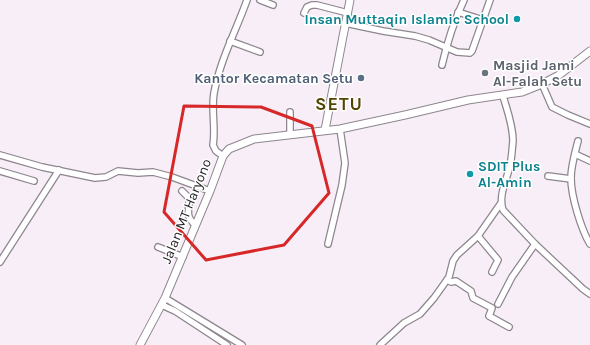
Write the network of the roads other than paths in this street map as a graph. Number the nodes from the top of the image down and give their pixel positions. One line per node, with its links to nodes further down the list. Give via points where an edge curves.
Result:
1 (247, 0): 12 (street)
2 (260, 0): 6 (street)
3 (350, 0): 9 (main road)
4 (464, 0): 7 (street)
5 (490, 0): 10 (street)
6 (273, 5)
7 (458, 12): 10 (street); 13 (street)
8 (304, 13): 9 (street, via 307,7 314,5)
9 (348, 13): 11 (main road)
10 (483, 20): 13 (street, via 471,52 465,54)
11 (345, 23): 13 (street, via 415,36); 22 (main road)
12 (230, 41): 15 (street); 27 (street, via 214,94 213,145)
13 (446, 46): 16 (street)
14 (590, 51): 17 (main road, Jalan MT Haryono, via 569,68)
15 (260, 52)
16 (442, 65)
17 (542, 84): 18 (main road, Jalan MT Haryono); 20 (street, via 552,107)
18 (503, 96): 21 (main road, Jalan MT Haryono, via 468,100); 36 (street, via 513,131)
19 (290, 112): 23 (street)
20 (590, 124)
21 (340, 129): 22 (main road, Jalan MT Haryono); 40 (street, via 345,163)
22 (325, 130): 23 (main road, Jalan MT Haryono)
23 (290, 134): 27 (main road, Jalan MT Haryono, via 254,139 229,149)
24 (578, 141): 25 (street)
25 (575, 154): 28 (street); 32 (street)
26 (0, 155): 29 (street)
27 (223, 156): 35 (main road, Jalan MT Haryono)
28 (590, 161)
29 (59, 170): 35 (street, via 100,178 106,178 118,171 153,172); 45 (street)
30 (0, 171): 33 (street)
31 (548, 176): 32 (street)
32 (571, 179): 38 (street, via 573,194)
33 (34, 181)
34 (182, 191): 37 (street, via 189,198 189,219)
35 (210, 191): 37 (main road, Jalan MT Haryono)
36 (501, 203): 39 (street); 41 (street, via 503,210)
37 (195, 225): 44 (main road, Jalan MT Haryono)
38 (587, 232): 42 (street)
39 (478, 236): 46 (street, via 498,260); 47 (street, via 457,255)
40 (328, 244)
41 (535, 244): 48 (street); 50 (street, via 512,277)
42 (590, 244)
43 (158, 247): 44 (street)
44 (183, 257): 49 (main road, Jalan MT Haryono)
45 (0, 262)
46 (492, 272)
47 (447, 280): 51 (street, via 456,281 471,291 473,298 492,308 489,316); 55 (street, via 420,314 404,323)
48 (590, 294)
49 (163, 301): 52 (main road, Jalan MT Haryono); 53 (street); 54 (street)
50 (498, 304)
51 (508, 327)
52 (140, 345)
53 (228, 345)
54 (242, 345)
55 (380, 345)

